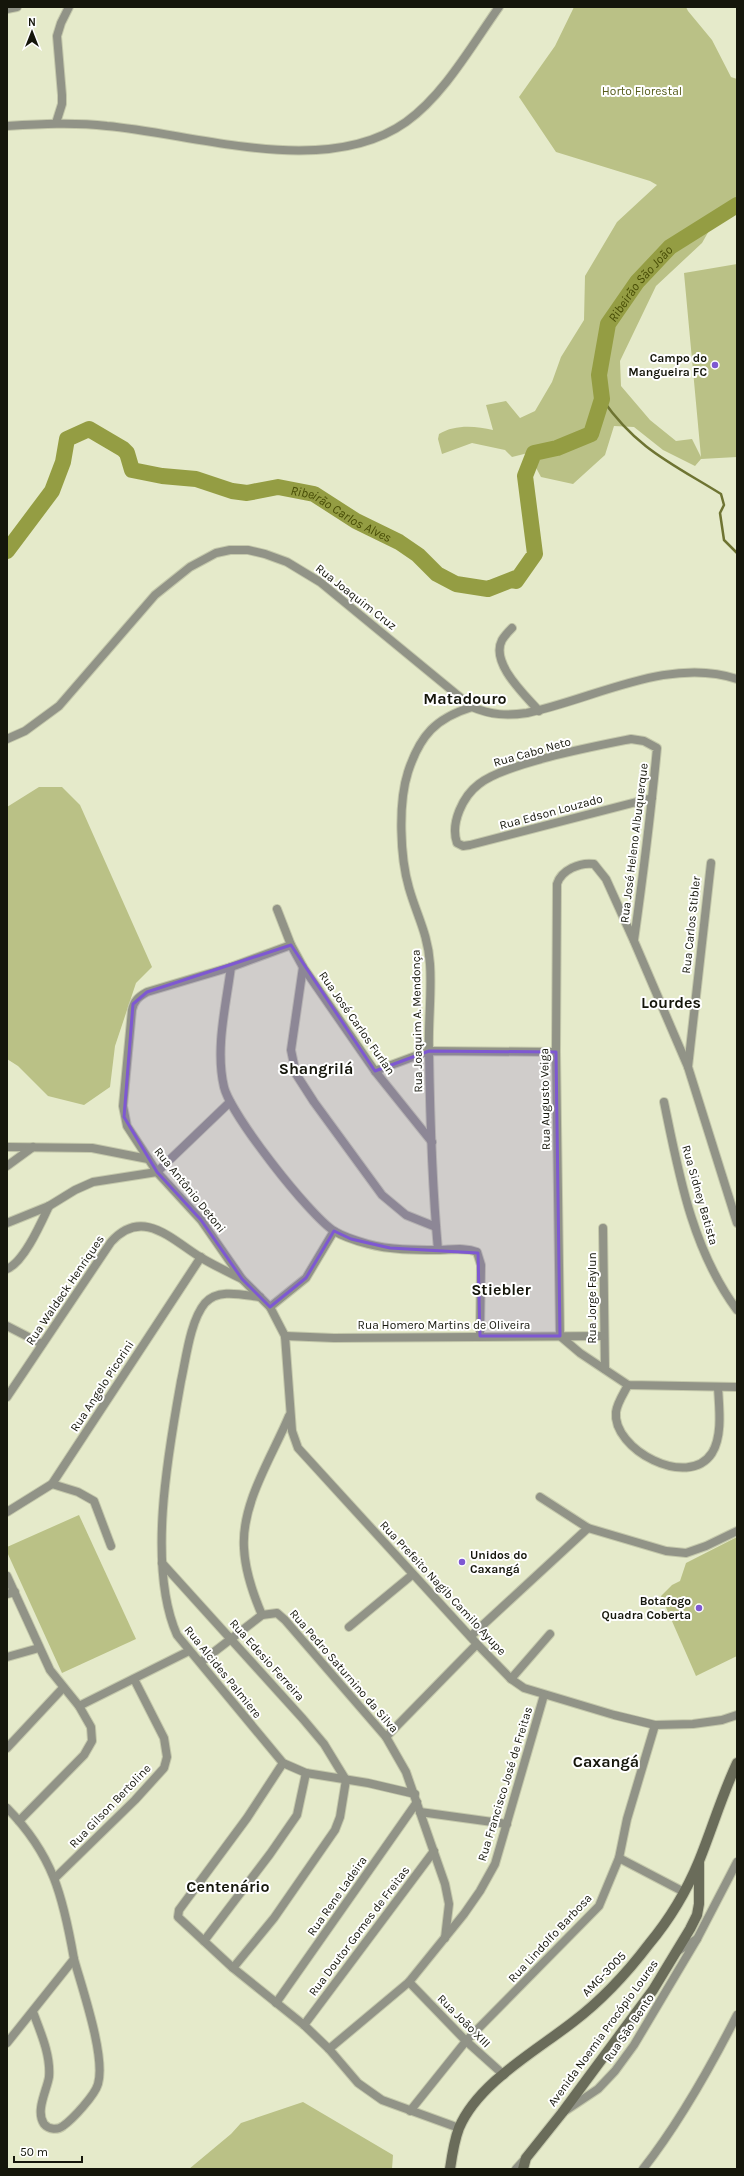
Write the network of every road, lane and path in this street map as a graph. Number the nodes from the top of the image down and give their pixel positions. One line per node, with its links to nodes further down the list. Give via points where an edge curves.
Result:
1 (17, 7): 4 (street)
2 (70, 7): 5 (street, via 57,36 62,104)
3 (499, 7): 5 (street, via 436,95 406,122 383,135 359,144 301,150 270,149 108,126)
4 (7, 9)
5 (56, 123): 6 (street)
6 (7, 126)
7 (512, 628): 10 (street, via 502,640 500,647 503,665)
8 (737, 679): 10 (street, Rua Joaquim Cruz, via 702,671 682,673 644,680)
9 (472, 707): 10 (street, Rua Joaquim Cruz, via 496,715); 11 (street, Rua Joaquim Cruz, via 320,582 286,562 265,554 248,550 230,550 216,553 190,566 154,595 59,706 24,731); 21 (street, Rua Joaquim A. Mendonça, via 451,714 434,724 408,772 404,792 406,876 423,924 430,963)
10 (539, 711)
11 (7, 739)
12 (657, 748): 13 (street, Rua José Heleno Albuquerque); 14 (street, Rua Cabo Neto, via 644,741 631,739 534,762 489,778 470,793 462,806 454,826)
13 (652, 798): 14 (street, Rua Edson Louzado, via 470,845 463,846); 17 (street, Rua José Heleno Albuquerque)
14 (457, 842)
15 (711, 863): 23 (street, Rua Carlos Stibler)
16 (277, 910): 18 (street, Rua José Carlos Furlan)
17 (634, 941): 22 (street, Rua Augusto Veiga, via 598,867 589,863 572,868 561,875 557,884); 23 (street)
18 (291, 945): 19 (street); 20 (street, Rua José Carlos Furlan)
19 (231, 966): 25 (street, via 221,1059 225,1088); 30 (street, Rua Antônio Detoni, via 147,992 138,997 133,1004 123,1106 127,1126)
20 (303, 967): 24 (street, Rua José Carlos Furlan); 36 (street, via 291,1050 296,1074 382,1195 406,1215)
21 (429, 1051): 22 (street); 24 (street); 27 (street, Rua Joaquim A. Mendonça)
22 (556, 1052): 49 (street, Rua Augusto Veiga)
23 (688, 1067): 35 (street, Rua Carlos Stibler)
24 (375, 1071): 27 (street, Rua José Carlos Furlan)
25 (230, 1102): 32 (street); 38 (street, via 274,1166 310,1208)
26 (664, 1102): 45 (street, Rua Sidney Batista, via 700,1245 722,1289)
27 (432, 1142): 36 (street, Rua Joaquim A. Mendonça)
28 (7, 1147): 29 (street)
29 (32, 1147): 30 (street, via 92,1148); 31 (street)
30 (148, 1159): 32 (street, Rua Antônio Detoni)
31 (7, 1166)
32 (157, 1172): 33 (street, via 93,1182); 42 (street, Rua Antônio Detoni, via 201,1220)
33 (49, 1206): 34 (street); 41 (street, via 38,1229 16,1263)
34 (7, 1223)
35 (737, 1223)
36 (436, 1227): 39 (street, Rua Joaquim A. Mendonça)
37 (604, 1228): 50 (street, Rua Jorge Faylun)
38 (334, 1231): 39 (street, via 369,1244 390,1248); 44 (street, via 306,1278)
39 (438, 1250): 48 (street, via 473,1250 479,1254)
40 (201, 1257): 42 (street, Rua Waldeck Henriques); 51 (street, Rua Waldeck Henriques, via 157,1229 146,1226 126,1230 111,1242); 58 (street, Rua Angelo Picorini)
41 (7, 1269)
42 (242, 1279): 43 (street, Rua Prefeito Nagib Camilo Ayupe)
43 (260, 1297): 44 (street, Rua Prefeito Nagib Camilo Ayupe); 64 (street, Rua Alcides Palmiere, via 220,1294 205,1303 196,1321 185,1362 170,1442 163,1507)
44 (270, 1307): 47 (street, Rua Prefeito Nagib Camilo Ayupe)
45 (737, 1310)
46 (7, 1326): 51 (street)
47 (285, 1336): 48 (street, Rua Homero Martins de Oliveira); 57 (street, Rua Prefeito Nagib Camilo Ayupe)
48 (480, 1336): 49 (street, Rua Homero Martins de Oliveira)
49 (560, 1336): 50 (street, Rua Homero Martins de Oliveira); 52 (street)
50 (604, 1336): 52 (street, Rua Jorge Faylun)
51 (42, 1344): 56 (street, Rua Waldeck Henriques)
52 (605, 1369): 53 (street)
53 (628, 1384): 54 (street); 54 (street, via 616,1412 620,1430 639,1452 649,1459 661,1465 681,1468 699,1464 712,1453 719,1423)
54 (718, 1387): 55 (street)
55 (737, 1387)
56 (7, 1397)
57 (290, 1413): 65 (street, Rua Prefeito Nagib Camilo Ayupe, via 292,1431 298,1448); 68 (street, via 258,1481 245,1528 247,1569)
58 (52, 1484): 60 (street, Rua Angelo Picorini); 63 (street, via 94,1500)
59 (540, 1497): 61 (street)
60 (7, 1512)
61 (588, 1528): 62 (street, via 654,1549 681,1553 699,1549); 71 (street)
62 (737, 1531)
63 (111, 1546)
64 (162, 1563): 72 (street, Rua Edesio Ferreira); 75 (street, Rua Alcides Palmiere, via 170,1621)
65 (412, 1574): 69 (street); 71 (street, Rua Prefeito Nagib Camilo Ayupe)
66 (7, 1576): 67 (street)
67 (11, 1593): 74 (street)
68 (262, 1615): 72 (street); 85 (street, Rua Pedro Saturnino da Silva, via 277,1613 285,1620)
69 (349, 1627)
70 (550, 1634): 78 (street)
71 (472, 1636): 73 (street, Rua Prefeito Nagib Camilo Ayupe)
72 (232, 1640): 77 (street); 90 (street, Rua Edesio Ferreira, via 280,1691 324,1744)
73 (477, 1644): 78 (street, Rua Prefeito Nagib Camilo Ayupe); 85 (street)
74 (39, 1648): 76 (street); 80 (street)
75 (189, 1651): 77 (street, Rua Alcides Palmiere); 79 (street)
76 (7, 1658)
77 (201, 1662): 87 (street, Rua Alcides Palmiere, via 249,1724)
78 (511, 1678): 81 (street, Rua Prefeito Nagib Camilo Ayupe, via 524,1688)
79 (134, 1679): 82 (street); 100 (street, Rua Gilson Bertoline, via 164,1738 167,1757 164,1768)
80 (63, 1688): 82 (street); 86 (street)
81 (544, 1695): 84 (street, Rua Prefeito Nagib Camilo Ayupe); 95 (street, Rua Francisco José de Freitas)
82 (79, 1706): 94 (street, via 92,1734 90,1747)
83 (737, 1715): 84 (street, Rua Prefeito Nagib Camilo Ayupe, via 692,1724)
84 (655, 1725): 97 (street, Rua Lindolfo Barbosa, via 627,1819)
85 (386, 1737): 91 (street, Rua Pedro Saturnino da Silva, via 406,1772)
86 (7, 1748)
87 (284, 1763): 89 (street); 104 (street, via 179,1910 179,1919)
88 (737, 1763): 98 (main road, AMG-3005)
89 (306, 1773): 90 (street); 104 (street, via 297,1815)
90 (346, 1780): 91 (street, via 368,1783); 107 (street, via 340,1817 335,1830 274,1918)
91 (416, 1798): 93 (street, Rua Pedro Saturnino da Silva); 109 (street, Rua Rene Ladeira)
92 (7, 1808): 94 (street)
93 (420, 1812): 95 (street); 96 (street, Rua Pedro Saturnino da Silva)
94 (19, 1821): 100 (street, via 34,1839)
95 (507, 1824): 102 (street, Rua Francisco José de Freitas, via 495,1864 464,1914)
96 (434, 1851): 102 (street, Rua Pedro Saturnino da Silva, via 449,1904); 112 (street, Rua Doutor Gomes de Freitas)
97 (619, 1858): 101 (street); 113 (street, Rua Lindolfo Barbosa, via 599,1906)
98 (699, 1861): 101 (main road, AMG-3005); 105 (main road, Avenida Noemia Procópio Loures, via 697,1915)
99 (737, 1862): 103 (street, Rua São Bento)
100 (55, 1878): 106 (street)
101 (684, 1892): 116 (main road, AMG-3005, via 650,1944 598,2001)
102 (445, 1938): 108 (street, Rua Francisco José de Freitas)
103 (697, 1939): 105 (street); 118 (street, Rua São Bento, via 634,2045 615,2071 598,2089)
104 (204, 1941): 107 (street)
105 (676, 1952): 118 (main road, Avenida Noemia Procópio Loures, via 653,1990)
106 (74, 1959): 110 (street); 110 (street, via 95,2038 99,2078 94,2092 60,2128 45,2126 42,2119 49,2076 46,2051)
107 (233, 1968): 109 (street)
108 (409, 1982): 113 (street, Rua João XIII); 115 (street, Rua Francisco José de Freitas)
109 (276, 2003): 112 (street)
110 (33, 2012): 114 (street)
111 (737, 2015): 124 (street, via 689,2100)
112 (304, 2025): 115 (street)
113 (466, 2041): 116 (street, Rua João XIII); 117 (street, Rua Lindolfo Barbosa)
114 (7, 2043)
115 (329, 2049): 117 (street, via 358,2084 382,2100)
116 (504, 2075): 119 (main road, AMG-3005, via 480,2097)
117 (410, 2111): 119 (street)
118 (562, 2114): 120 (main road, Avenida Noemia Procópio Loures)
119 (459, 2128): 121 (main road, AMG-3005)
120 (526, 2158): 122 (street); 123 (main road, Avenida Noemia Procópio Loures)
121 (450, 2169)
122 (516, 2169)
123 (523, 2169)
124 (643, 2169)

